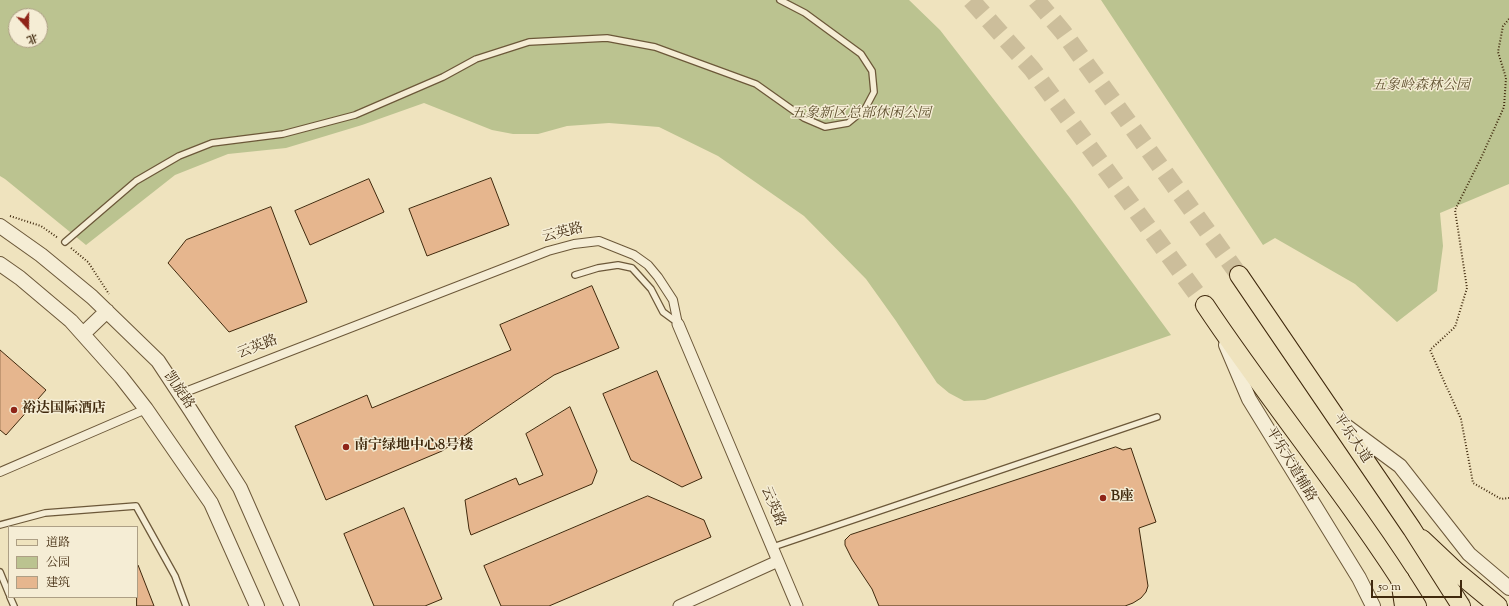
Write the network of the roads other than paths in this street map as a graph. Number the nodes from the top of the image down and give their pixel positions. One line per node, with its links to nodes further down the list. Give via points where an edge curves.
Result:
1 (780, 0): 3 (lane, via 805,12 861,54 872,71 874,92 865,109 848,123 825,127 804,118 756,84 655,47 607,38 529,42 476,59 443,77 355,115 283,134 212,144 179,156 136,181)
2 (3, 221): 8 (street, 凯旋路, via 92,297)
3 (65, 242)
4 (0, 264): 11 (street, via 71,321)
5 (575, 275): 10 (lane, via 618,265 632,268 651,289 663,312)
6 (1238, 275): 15 (main road, 平乐大道)
7 (1205, 305): 9 (main road)
8 (110, 306): 11 (street); 12 (street, 凯旋路, via 158,361)
9 (1215, 321): 22 (main road); 30 (street, 平乐大道辅路, via 1250,399 1359,578)
10 (678, 324): 12 (street, 云英路, via 673,300 648,265 634,255 599,241 574,244 548,251); 19 (street, 云英路)
11 (83, 334): 13 (street)
12 (180, 394): 27 (street, 凯旋路, via 240,488)
13 (146, 409): 16 (street); 26 (street, via 211,503)
14 (1157, 417): 19 (lane)
15 (1338, 421): 18 (main road, 平乐大道); 23 (street, via 1400,466 1481,572)
16 (0, 472)
17 (0, 525): 25 (lane, via 45,513 136,506 175,576)
18 (1412, 529): 33 (main road, 平乐大道); 34 (main road, via 1457,572)
19 (772, 547): 20 (street, 云英路)
20 (778, 560): 28 (street); 29 (street, 云英路)
21 (0, 572): 24 (lane)
22 (1400, 579): 31 (main road); 32 (main road)
23 (1509, 588)
24 (8, 591)
25 (186, 606)
26 (257, 606)
27 (292, 606)
28 (679, 606)
29 (797, 606)
30 (1373, 606)
31 (1404, 606)
32 (1417, 606)
33 (1461, 606)
34 (1498, 606)

